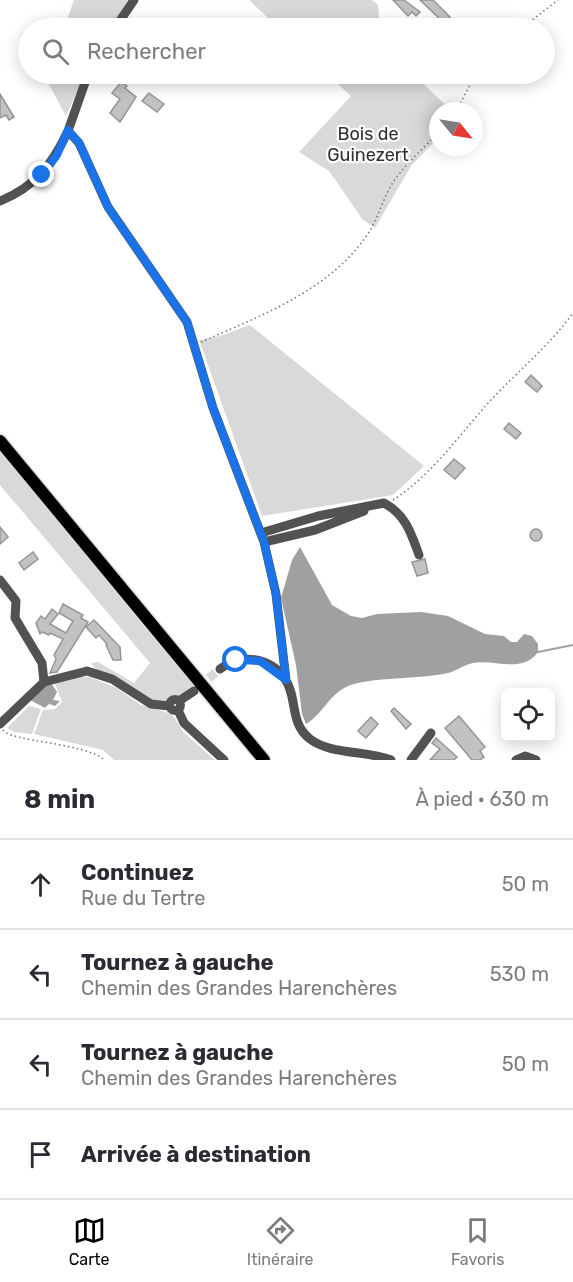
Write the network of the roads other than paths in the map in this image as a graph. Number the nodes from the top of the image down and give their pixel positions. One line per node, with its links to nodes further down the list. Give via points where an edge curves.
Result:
1 (134, 0): 2 (street)
2 (122, 18)
3 (84, 84): 4 (street)
4 (68, 130): 5 (street, via 42,175 30,186); 7 (street, via 79,143 108,207 182,312)
5 (0, 201)
6 (0, 441): 18 (main road)
7 (262, 538): 8 (street, via 318,516 384,503 400,513 408,524); 11 (street, via 276,594)
8 (419, 555)
9 (0, 580): 12 (street, via 16,601 15,618 42,663)
10 (220, 669): 11 (street, via 236,660 254,659)
11 (286, 680): 19 (street, via 298,724 308,738)
12 (44, 682): 14 (street, via 78,673 99,674 152,704); 15 (street)
13 (194, 690): 14 (street)
14 (176, 706): 17 (street, via 184,723)
15 (0, 724)
16 (431, 733): 20 (street)
17 (224, 760)
18 (264, 760)
19 (391, 760)
20 (411, 760)
21 (516, 760): 22 (street, via 525,756)
22 (536, 760)

